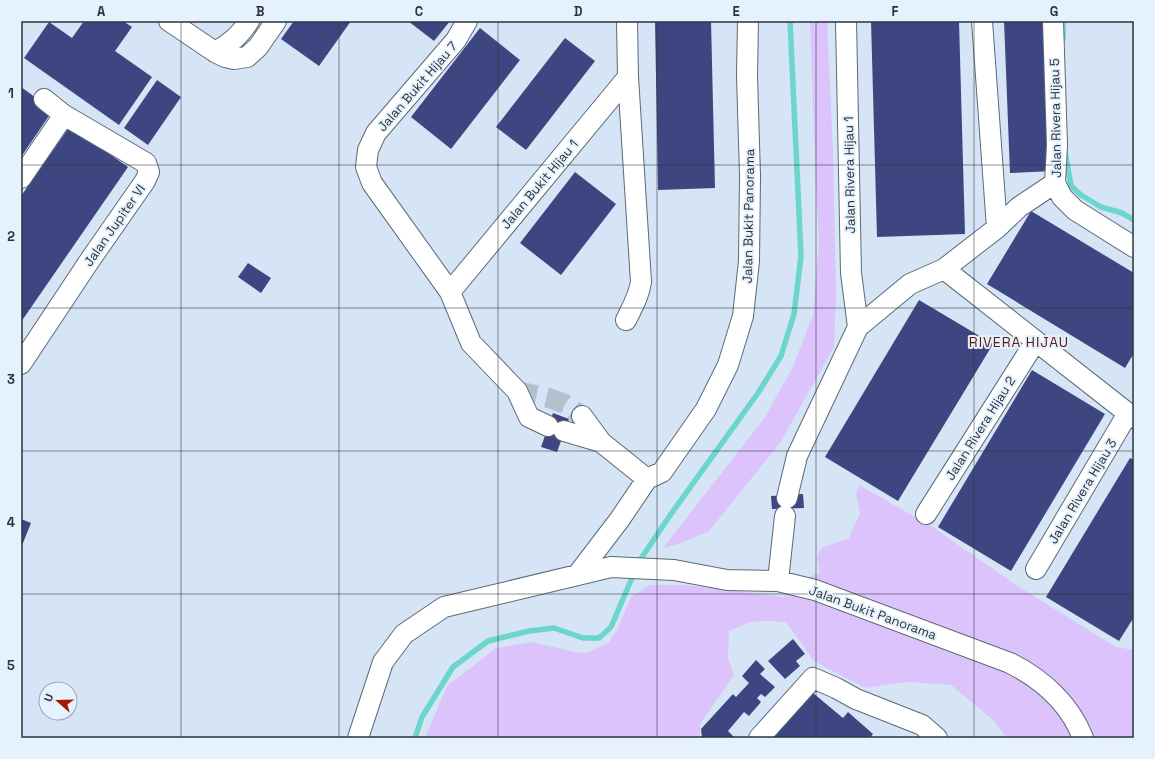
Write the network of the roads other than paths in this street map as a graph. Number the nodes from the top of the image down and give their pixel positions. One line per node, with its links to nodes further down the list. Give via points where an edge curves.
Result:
1 (169, 21): 10 (street)
2 (249, 21): 10 (street, via 239,35)
3 (276, 21): 10 (street, via 258,47 247,57 234,59)
4 (467, 21): 19 (street, Jalan Bukit Hijau 7, via 456,40 376,133 368,150 366,167 372,183)
5 (627, 21): 11 (street)
6 (748, 21): 27 (street, Jalan Bukit Panorama, via 749,261 743,316 728,365 706,410 662,472)
7 (846, 21): 21 (street, Jalan Rivera Hijau 1, via 851,273)
8 (982, 21): 16 (street)
9 (1053, 21): 15 (street, Jalan Rivera Hijau 5, via 1057,144)
10 (215, 52)
11 (628, 77): 19 (street, Jalan Bukit Hijau 1); 20 (street, via 641,282 640,290)
12 (44, 99): 13 (street)
13 (64, 115): 14 (street); 23 (street, Jalan Jupiter VI, via 146,163 149,172)
14 (21, 178)
15 (1055, 183): 16 (street, via 1019,206); 17 (street, Jalan Rivera Hijau 5, via 1062,197 1075,210)
16 (997, 228): 18 (street)
17 (1134, 247)
18 (944, 269): 21 (street, via 910,284); 22 (street)
19 (450, 292): 26 (street, Jalan Bukit Hijau 7, via 471,344 517,391 529,417)
20 (626, 320)
21 (858, 328): 31 (street, via 797,456 786,507)
22 (1035, 342): 24 (street); 28 (street, Jalan Rivera Hijau 2)
23 (21, 364)
24 (1131, 415): 29 (street, Jalan Rivera Hijau 3)
25 (582, 416): 26 (street)
26 (601, 442): 27 (street)
27 (647, 480): 30 (street, Jalan Bukit Panorama)
28 (926, 514)
29 (1036, 569)
30 (578, 574): 31 (street, Jalan Bukit Panorama, via 611,567 674,570 727,580); 33 (street, Jalan Bukit Panorama, via 444,607 404,634 383,662)
31 (778, 581): 36 (street, Jalan Bukit Panorama, via 815,590 1025,671 1063,702)
32 (916, 732): 34 (street, via 836,688 812,678); 35 (street)
33 (358, 738)
34 (759, 738)
35 (937, 738)
36 (1083, 738)

